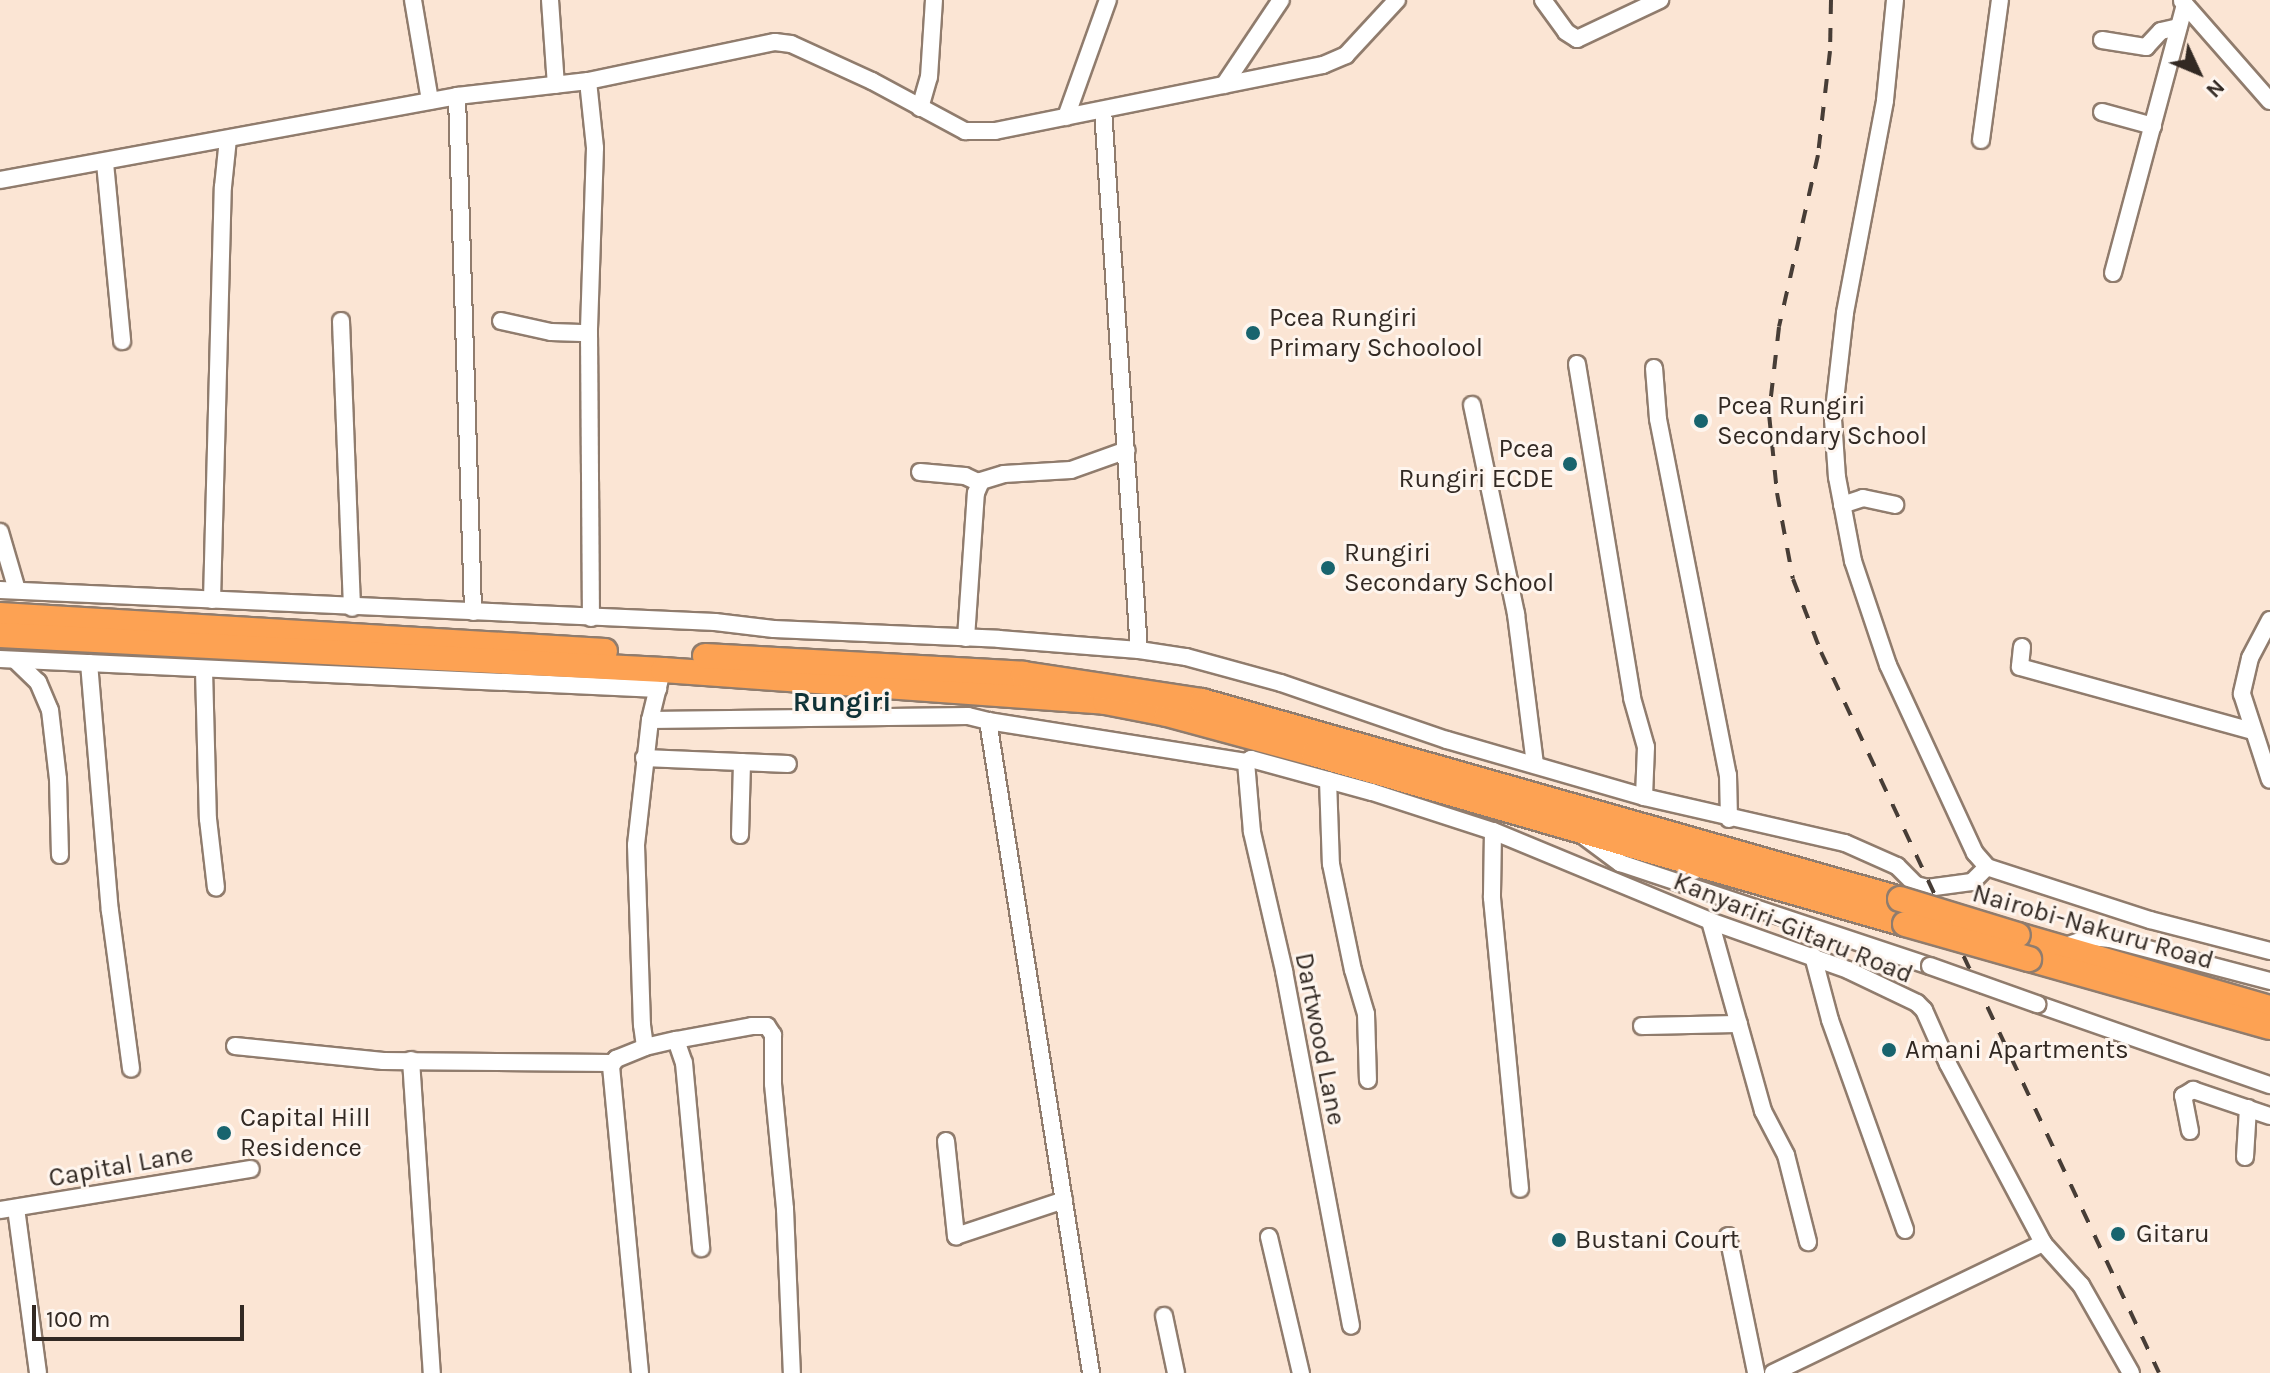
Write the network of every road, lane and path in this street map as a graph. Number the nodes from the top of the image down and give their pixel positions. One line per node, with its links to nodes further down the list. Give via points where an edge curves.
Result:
1 (413, 0): 18 (street)
2 (550, 0): 15 (street)
3 (934, 0): 20 (street, via 929,77)
4 (1108, 0): 23 (street)
5 (1281, 0): 16 (street)
6 (1397, 0): 16 (street, via 1338,59)
7 (1543, 0): 8 (street, via 1577,39)
8 (1660, 0)
9 (1895, 0): 40 (street, via 1885,101 1845,313 1833,419)
10 (2000, 0): 26 (street)
11 (2183, 2): 12 (street); 19 (street)
12 (2179, 27): 13 (street, via 2161,31 2146,47); 24 (street)
13 (2102, 40)
14 (588, 81): 15 (street); 20 (street, via 775,42 791,44); 32 (street, via 595,148)
15 (556, 85): 17 (street)
16 (1224, 85): 21 (street)
17 (457, 96): 18 (street); 46 (street)
18 (430, 101): 25 (street)
19 (2270, 101)
20 (920, 108): 23 (street, via 965,131 980,132)
21 (1103, 110): 23 (street); 37 (street)
22 (2102, 112): 24 (street)
23 (1066, 117)
24 (2153, 126): 29 (street)
25 (228, 139): 27 (street); 44 (street)
26 (1981, 140)
27 (105, 163): 28 (street); 33 (street)
28 (0, 180)
29 (2113, 273)
30 (341, 321): 45 (street)
31 (501, 321): 32 (street, via 551,332)
32 (589, 333): 48 (street)
33 (122, 341)
34 (1577, 364): 68 (street, via 1632,698 1646,747)
35 (1654, 368): 69 (street, via 1658,419 1728,775)
36 (1472, 405): 65 (street, via 1516,614)
37 (1127, 450): 39 (street, via 1071,470 1004,474); 53 (street)
38 (920, 472): 39 (street, via 965,476)
39 (980, 483): 51 (street)
40 (1842, 505): 41 (street, via 1863,498); 76 (street, via 1853,561 1888,665 1975,853)
41 (1895, 505)
42 (0, 532): 43 (street)
43 (8, 590): 44 (street)
44 (212, 600): 45 (street)
45 (352, 608): 46 (street)
46 (473, 612): 48 (street)
47 (0, 615): 79 (highway, Nairobi-Nakuru Road, bridge, via 1023,674 1143,690 1217,705)
48 (591, 618): 51 (street)
49 (2270, 620): 60 (street, via 2250,658 2243,686)
50 (0, 635): 57 (highway, Nairobi-Nakuru Road)
51 (966, 638): 53 (street)
52 (2022, 647): 60 (street, via 2020,667)
53 (1139, 650): 65 (street, via 1281,683)
54 (7, 660): 55 (street); 73 (street, via 38,682 50,710)
55 (89, 663): 56 (street); 92 (street, via 110,911)
56 (204, 670): 57 (street); 77 (street, via 208,819)
57 (660, 679): 58 (street); 71 (highway, Nairobi-Nakuru Road, via 1105,702 1314,754)
58 (650, 720): 59 (street, Kanyariri-Gitaru Road, via 968,716); 61 (street)
59 (988, 721): 63 (street, Kanyariri-Gitaru Road); 102 (street)
60 (2252, 731): 67 (street)
61 (644, 758): 62 (street); 89 (street, via 636,873)
62 (742, 762): 64 (street); 72 (street)
63 (1246, 762): 66 (street, Kanyariri-Gitaru Road, via 1251,759); 111 (street, Dartwood Lane, via 1252,832)
64 (788, 764)
65 (1535, 765): 68 (street)
66 (1328, 780): 70 (street, Kanyariri-Gitaru Road); 93 (street, via 1331,864 1366,1014)
67 (2270, 780)
68 (1644, 797): 69 (street)
69 (1729, 819): 76 (street, via 1845,843 1897,866 1916,885 1927,888 1972,882)
70 (1493, 831): 75 (street, Kanyariri-Gitaru Road); 101 (street, via 1492,898)
71 (1581, 833): 74 (street); 86 (highway, Nairobi-Nakuru Road, bridge)
72 (740, 835)
73 (60, 855)
74 (1620, 863): 75 (street); 94 (street, bridge)
75 (1572, 864): 78 (street, Kanyariri-Gitaru Road)
76 (1987, 867): 80 (street, via 2150,920)
77 (216, 888)
78 (1710, 921): 81 (street, Kanyariri-Gitaru Road); 84 (street)
79 (2062, 948): 82 (street, via 2091,937 2110,939); 83 (highway, Nairobi-Nakuru Road)
80 (2270, 951)
81 (1813, 956): 104 (street, via 1830,1020); 108 (street, Kanyariri-Gitaru Road, via 1924,1010)
82 (2270, 981)
83 (2270, 1008)
84 (1739, 1024): 85 (street); 107 (street, via 1763,1111 1786,1155)
85 (1642, 1026)
86 (2270, 1027)
87 (676, 1040): 89 (street); 109 (street, via 692,1120); 115 (street, via 752,1026 767,1026 773,1035)
88 (235, 1046): 90 (street)
89 (645, 1047): 91 (street)
90 (411, 1060): 91 (street); 113 (street)
91 (611, 1063): 114 (street)
92 (131, 1069)
93 (1368, 1080)
94 (2270, 1085)
95 (2248, 1108): 96 (street); 97 (street, via 2202,1091 2187,1091 2183,1096); 99 (street)
96 (2270, 1116)
97 (2190, 1131)
98 (946, 1141): 102 (street, via 956,1236)
99 (2245, 1157)
100 (251, 1169): 103 (street, Capital Lane)
101 (1520, 1189)
102 (1064, 1200): 116 (street)
103 (8, 1209): 112 (street)
104 (1905, 1230)
105 (1728, 1236): 119 (street)
106 (1269, 1237): 118 (street)
107 (1808, 1242)
108 (2043, 1243): 120 (street); 121 (street, Kanyariri-Gitaru Road, via 2081,1285)
109 (701, 1248)
110 (1164, 1316): 117 (street)
111 (1351, 1326)
112 (38, 1373)
113 (432, 1373)
114 (640, 1373)
115 (792, 1373)
116 (1091, 1373)
117 (1176, 1373)
118 (1301, 1373)
119 (1756, 1373)
120 (1773, 1373)
121 (2131, 1373)

